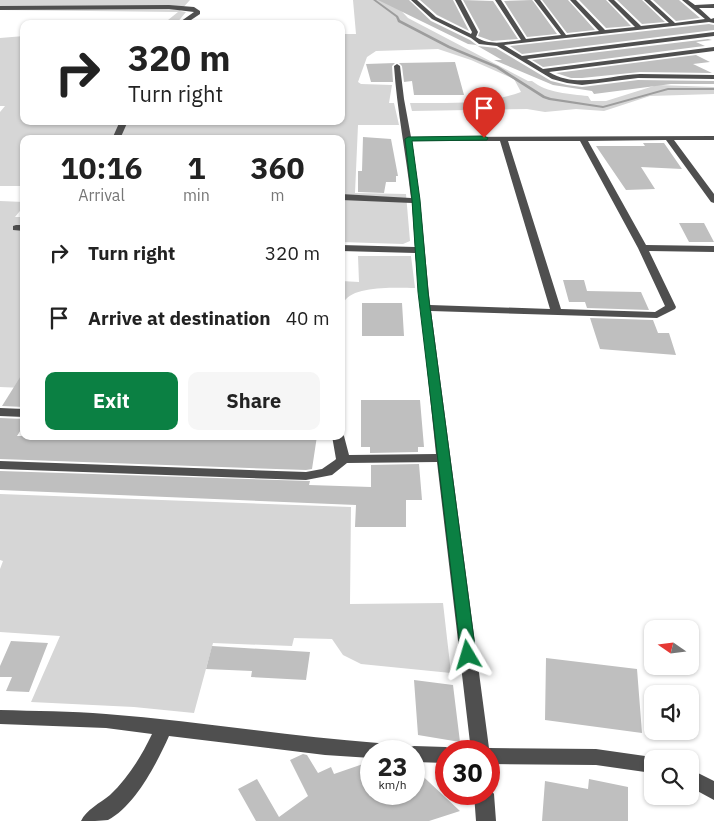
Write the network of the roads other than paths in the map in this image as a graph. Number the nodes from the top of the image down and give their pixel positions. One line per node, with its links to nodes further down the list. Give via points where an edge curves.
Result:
1 (414, 0): 18 (street, via 434,18)
2 (458, 0): 18 (street, via 476,32)
3 (498, 0): 20 (street)
4 (537, 0): 19 (street)
5 (574, 0): 16 (street)
6 (611, 0): 15 (street)
7 (647, 0): 14 (street)
8 (685, 0): 10 (street)
9 (714, 6): 10 (street)
10 (693, 7): 13 (street)
11 (0, 8): 12 (street, via 169,7 197,11)
12 (187, 20)
13 (713, 21): 14 (street)
14 (673, 24): 15 (street)
15 (639, 28): 16 (street)
16 (603, 32): 19 (street)
17 (714, 34): 23 (street)
18 (473, 37): 21 (street, via 484,44)
19 (565, 37): 20 (street)
20 (525, 42): 21 (street)
21 (499, 45): 23 (street)
22 (714, 49): 25 (street)
23 (522, 58): 25 (street)
24 (397, 66): 29 (street)
25 (542, 71): 26 (street, via 556,79 578,83 638,76)
26 (714, 77)
27 (503, 138): 29 (street); 30 (street); 40 (street)
28 (714, 138): 31 (street)
29 (408, 139): 33 (street)
30 (583, 139): 31 (street); 36 (street)
31 (669, 139): 34 (street)
32 (345, 197): 33 (street)
33 (416, 200): 38 (street)
34 (714, 200)
35 (345, 248): 38 (street)
36 (643, 248): 37 (street); 40 (street, via 671,307 665,312)
37 (714, 248)
38 (420, 250): 39 (street)
39 (426, 308): 40 (street); 44 (street)
40 (556, 311)
41 (0, 412): 42 (street)
42 (20, 413)
43 (339, 440): 45 (street)
44 (444, 458): 45 (street); 49 (street)
45 (343, 459): 46 (street, via 330,471 306,476)
46 (0, 465)
47 (0, 717): 48 (street)
48 (164, 727): 50 (street); 56 (street, via 141,775 127,792)
49 (479, 740)
50 (360, 750)
51 (500, 756): 52 (street, via 596,757)
52 (644, 764)
53 (699, 782): 54 (street)
54 (714, 791)
55 (485, 805): 57 (street)
56 (91, 821)
57 (486, 821)

